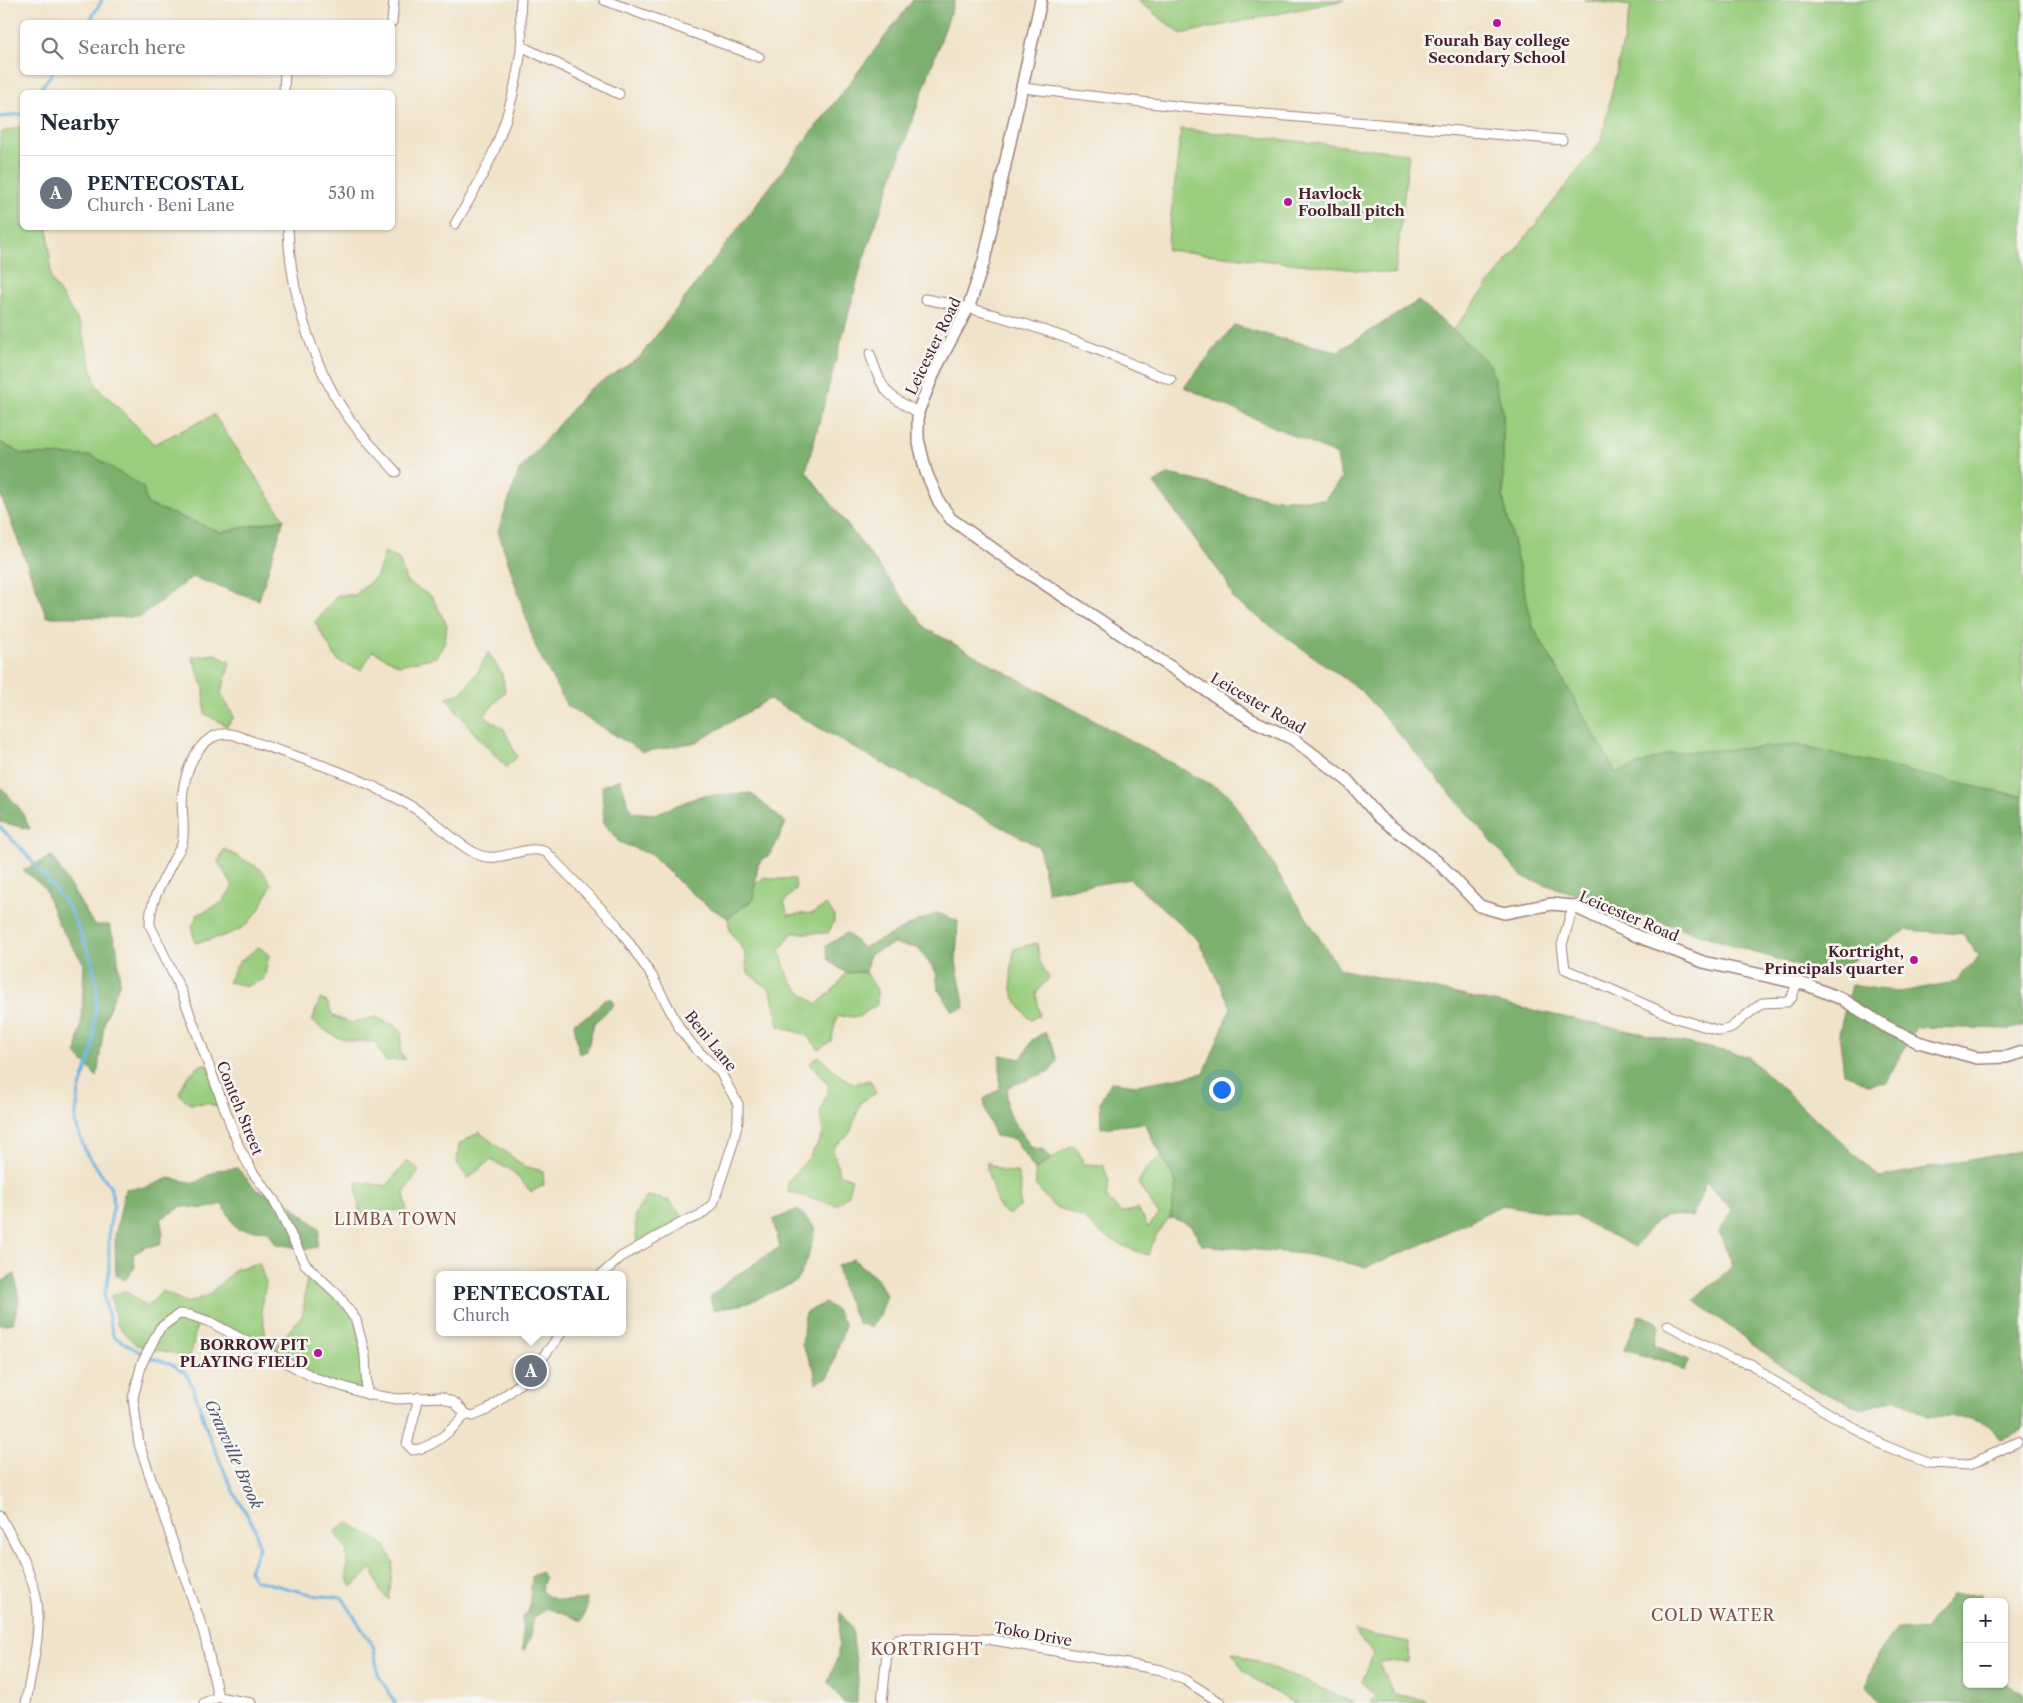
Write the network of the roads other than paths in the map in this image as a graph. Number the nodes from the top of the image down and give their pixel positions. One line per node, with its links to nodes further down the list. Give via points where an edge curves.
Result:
1 (394, 0): 5 (street)
2 (521, 0): 6 (street)
3 (604, 0): 7 (street)
4 (1041, 0): 9 (street, Leicester Road)
5 (392, 20)
6 (522, 46): 11 (street); 13 (street, via 504,130 493,157)
7 (759, 57)
8 (285, 75): 10 (street)
9 (1022, 88): 12 (street, via 1184,107); 16 (street, Leicester Road, via 989,243)
10 (284, 90)
11 (619, 94)
12 (1562, 140)
13 (455, 224)
14 (288, 230): 20 (street, via 300,303 313,345 336,398)
15 (925, 299): 16 (street)
16 (969, 306): 18 (street, via 1096,349); 19 (street, Leicester Road, via 936,368)
17 (870, 354): 19 (street, via 890,395)
18 (1171, 380)
19 (918, 412): 22 (street, Leicester Road, via 918,439 926,472 945,512 962,528 1252,720 1293,738 1347,780 1379,817 1439,864 1480,906 1504,913 1552,904)
20 (396, 472)
21 (182, 845): 25 (street, Beni Lane, via 183,791 191,763 203,742 215,734 225,733 354,777 426,816 464,846 483,856 496,857 534,849 544,850 553,857 636,950 680,1029 720,1072 738,1104 733,1143 713,1204 699,1216 614,1262); 28 (street, Conteh Street, via 158,888 149,915 150,925 182,993 239,1147 252,1173 274,1200 305,1264 338,1295 356,1320 365,1356)
22 (1573, 906): 23 (street, Leicester Road, via 1702,962); 23 (street, via 1562,945 1565,969 1676,1018 1720,1031 1729,1029 1762,1003 1787,1002)
23 (1797, 982): 24 (street, Leicester Road, via 1842,999 1918,1042 1977,1058 2006,1057)
24 (2023, 1052)
25 (606, 1271)
26 (1668, 1325): 31 (street, via 1730,1358 1750,1364 1883,1445 1928,1463 1969,1465)
27 (559, 1336): 30 (street, via 528,1377 481,1413)
28 (367, 1394): 29 (street); 33 (street, via 315,1378 210,1322 190,1315 179,1314 160,1328 142,1363 134,1398 139,1444 204,1633)
29 (418, 1397): 30 (street, via 441,1397 455,1402); 30 (street, via 407,1444 413,1450 440,1438)
30 (466, 1414)
31 (2017, 1442)
32 (0, 1515): 34 (street, via 29,1574 36,1596 36,1645)
33 (218, 1697): 35 (street); 36 (street)
34 (26, 1703)
35 (204, 1703)
36 (251, 1703)
37 (882, 1703): 38 (street, Toko Drive, via 887,1652 897,1639 908,1638 988,1639 1161,1670 1185,1680)
38 (1221, 1703)

